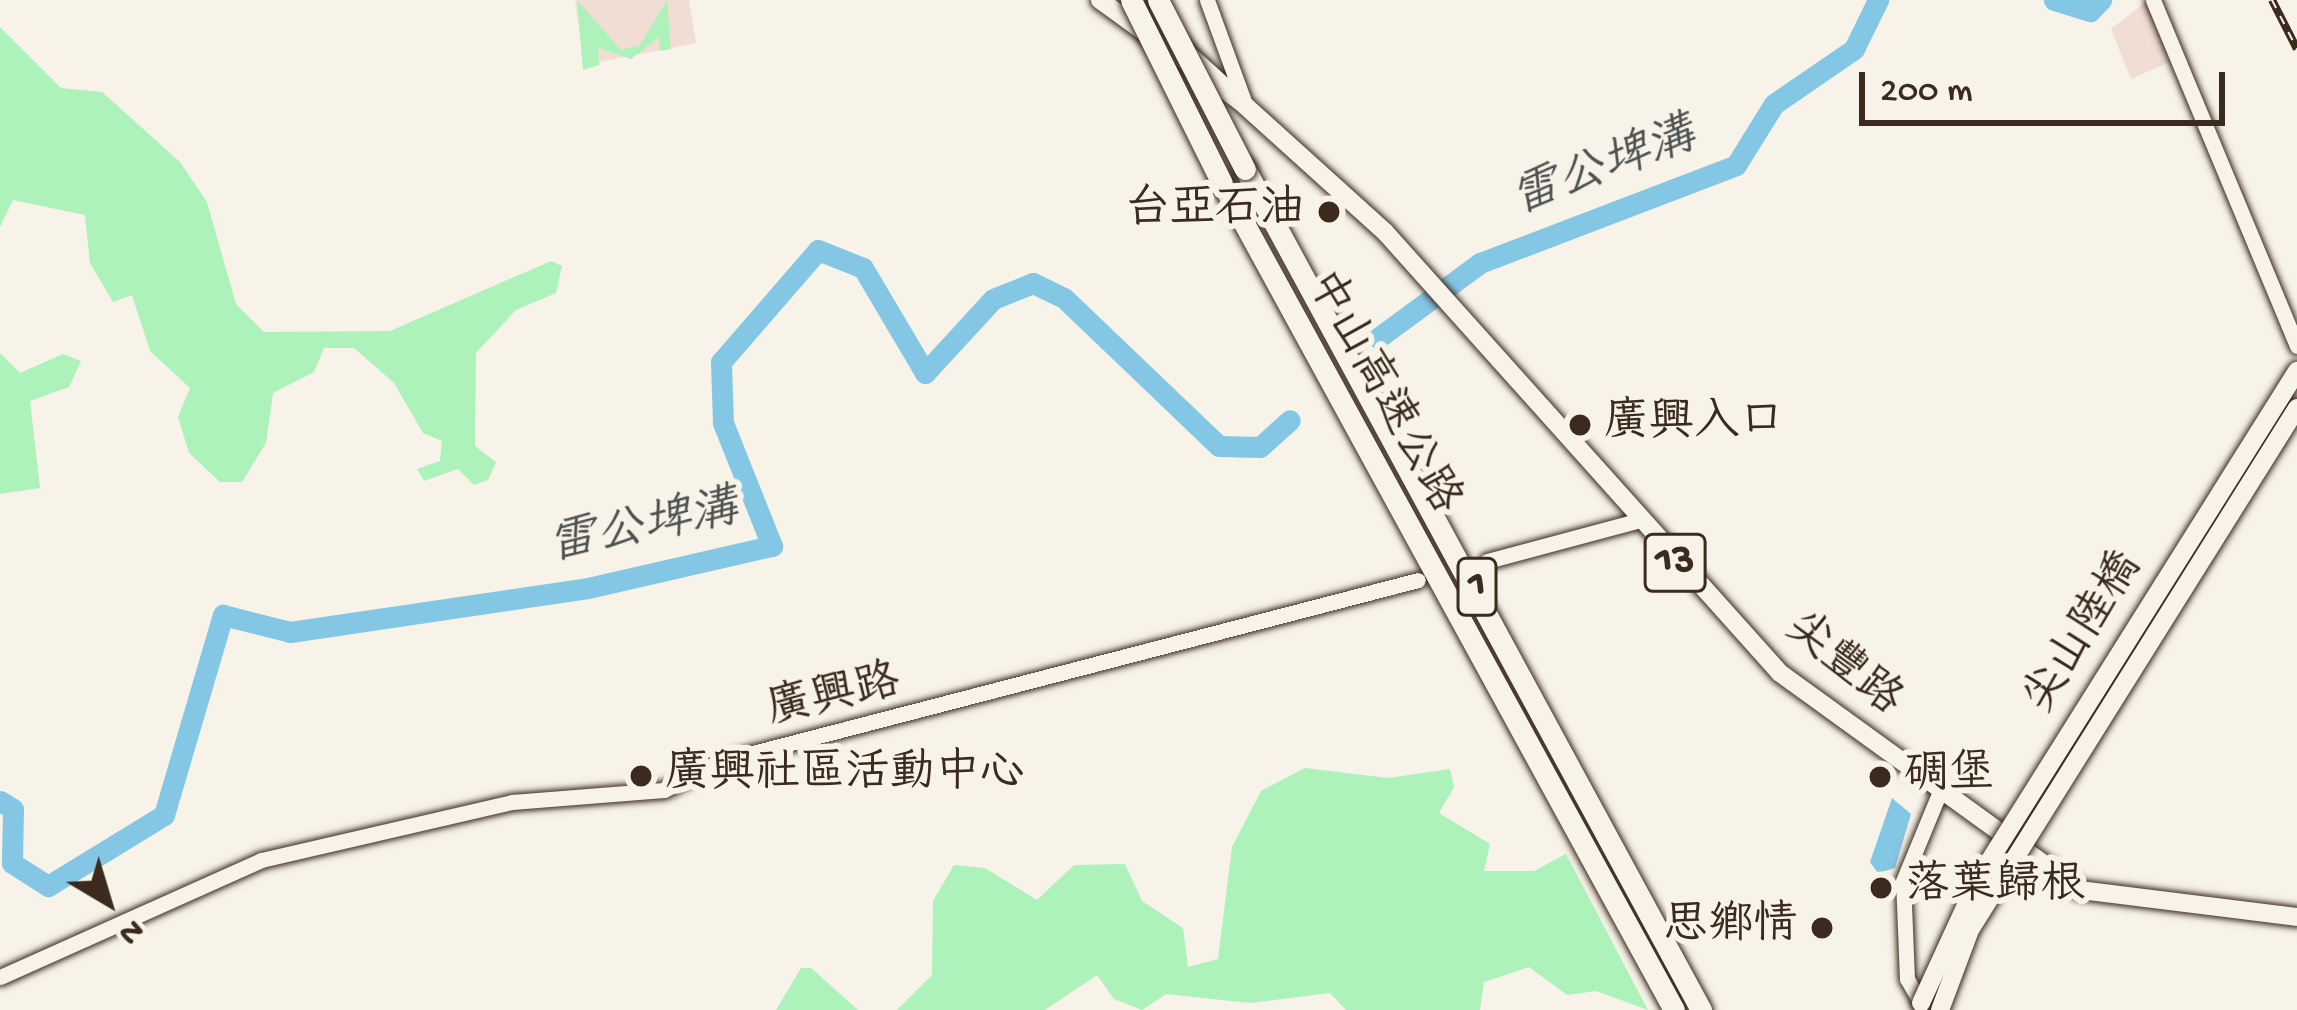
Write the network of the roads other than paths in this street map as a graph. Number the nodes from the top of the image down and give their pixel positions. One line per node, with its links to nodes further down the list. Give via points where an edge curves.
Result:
1 (1100, 0): 6 (main road)
2 (1129, 0): 6 (main road, 13); 17 (highway, 中山高速公路 / 1, bridge)
3 (1158, 0): 18 (highway, 中山高速公路 / 1, bridge)
4 (1207, 0): 6 (street)
5 (2153, 0): 7 (street)
6 (1245, 104): 10 (main road, 尖豐路 / 13, via 1417,268)
7 (2297, 346)
8 (2297, 370): 16 (main road, 尖山陸橋, bridge, via 1978,879)
9 (2297, 408): 16 (main road, 尖山陸橋, bridge, via 2024,838)
10 (1636, 521): 11 (street); 13 (main road, 尖豐路 / 13, via 1780,673)
11 (1487, 561)
12 (1418, 580): 15 (street, 廣興路, via 718,762 664,790 512,802 260,860)
13 (1941, 789): 14 (main road, 尖豐路 / 13, via 2109,901); 16 (street, via 1903,881 1907,979)
14 (2297, 917)
15 (0, 977)
16 (1927, 1008)
17 (1675, 1010)
18 (1701, 1010)

